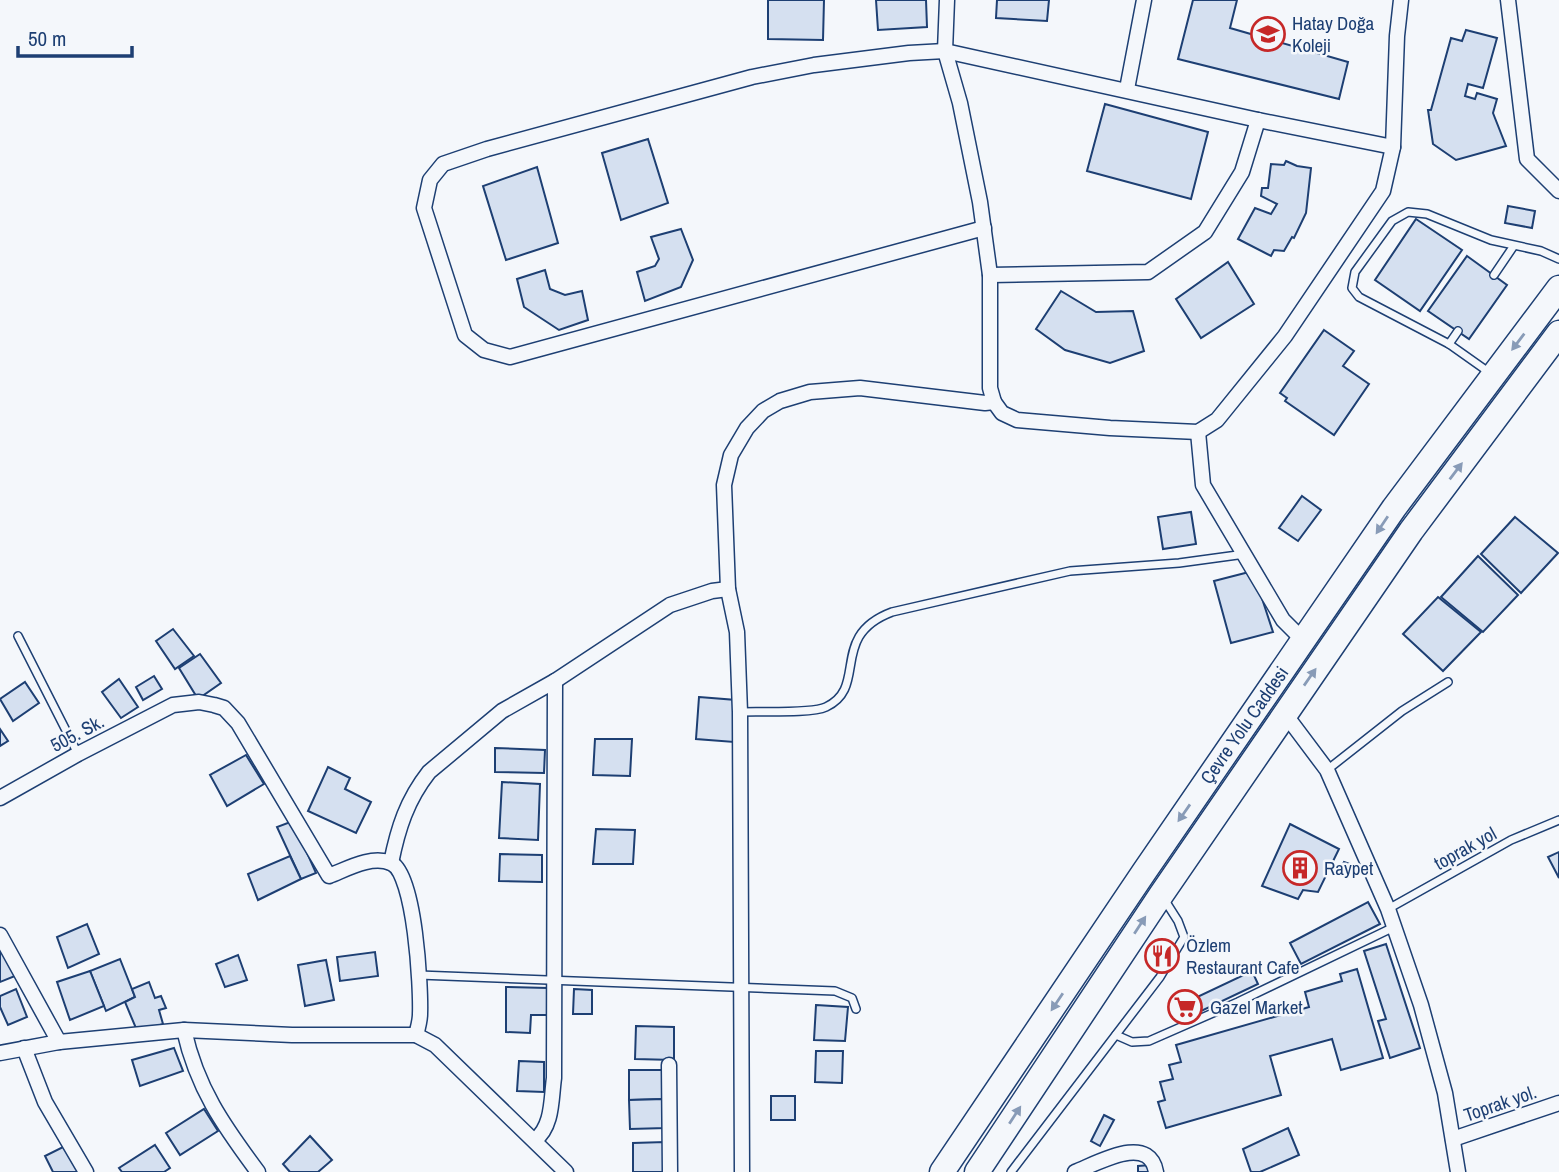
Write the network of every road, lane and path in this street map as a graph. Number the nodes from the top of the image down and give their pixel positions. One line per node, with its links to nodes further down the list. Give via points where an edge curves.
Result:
1 (947, 0): 5 (street)
2 (1144, 0): 6 (street)
3 (1401, 0): 8 (street)
4 (1508, 0): 9 (street, via 1527,159)
5 (945, 51): 6 (street); 10 (street); 10 (street, via 783,70 488,149 443,164 430,180 424,208 465,335 484,350 510,357)
6 (1127, 89): 7 (street)
7 (1258, 120): 8 (street); 13 (street, via 1242,172 1205,232 1148,272)
8 (1393, 147): 21 (street, via 1383,191 1285,336 1217,420)
9 (1559, 191)
10 (984, 228): 13 (street)
11 (1513, 247): 12 (lane); 14 (lane); 18 (lane, via 1427,214 1408,212 1392,221 1355,272 1353,288 1359,297)
12 (1559, 259)
13 (990, 275): 20 (street, via 990,388)
14 (1494, 275)
15 (1559, 288): 19 (highway, Çevre Yolu Caddesi, one-way to 19)
16 (1458, 331): 18 (lane)
17 (1559, 333): 29 (highway, Çevre Yolu Caddesi, one-way to 17, via 1411,531)
18 (1449, 344): 19 (lane)
19 (1494, 375): 25 (highway, Çevre Yolu Caddesi, one-way to 25)
20 (994, 402): 21 (street, via 1017,420); 23 (street, via 845,388 810,392 770,407 743,434 727,470)
21 (1198, 432): 22 (street, via 1203,485)
22 (1246, 554): 25 (street, via 1283,621); 28 (lane, via 1070,571 892,612 873,621 858,636 848,683 833,703 819,709)
23 (728, 589): 26 (street, via 670,605); 28 (street, via 737,632)
24 (18, 636): 30 (lane)
25 (1303, 640): 58 (highway, Çevre Yolu Caddesi, one-way to 58)
26 (555, 681): 34 (street, via 502,711 429,772 404,811); 40 (street)
27 (1448, 682): 31 (lane, via 1402,711)
28 (740, 712): 41 (street)
29 (1285, 714): 31 (street); 35 (highway, Çevre Yolu Caddesi)
30 (78, 754): 32 (street, 505. Sk.); 34 (street, 505. Sk., via 173,705 199,702 224,708 238,723 329,876 365,862)
31 (1327, 770): 36 (street)
32 (0, 798)
33 (1559, 820): 36 (lane, toprak yol, via 1511,840)
34 (391, 863): 39 (street, via 404,877)
35 (1161, 895): 45 (lane, via 1184,937 1160,978); 59 (highway, Çevre Yolu Caddesi, one-way to 35)
36 (1388, 909): 37 (street)
37 (1394, 927): 45 (lane, via 1149,1041 1132,1042); 51 (street, via 1445,1093)
38 (0, 935): 46 (street)
39 (419, 975): 40 (lane); 44 (street)
40 (556, 980): 41 (lane); 52 (street, via 554,1078 548,1122)
41 (741, 989): 42 (lane, via 835,991 852,998); 57 (street)
42 (856, 1009)
43 (184, 1030): 44 (street); 46 (street); 55 (street, via 193,1065 211,1103)
44 (416, 1035): 52 (street, via 435,1045)
45 (1116, 1035): 60 (lane)
46 (59, 1042): 47 (street)
47 (24, 1048): 48 (street); 54 (street, via 45,1101)
48 (0, 1054)
49 (669, 1065): 56 (street)
50 (1559, 1103): 51 (street, Toprak yol.)
51 (1452, 1139): 63 (street)
52 (535, 1140): 53 (street)
53 (556, 1169)
54 (86, 1172)
55 (258, 1172)
56 (670, 1172)
57 (742, 1172)
58 (942, 1172)
59 (977, 1172)
60 (1010, 1172)
61 (1074, 1172): 62 (street, via 1133,1151 1150,1157)
62 (1156, 1172)
63 (1458, 1172)

